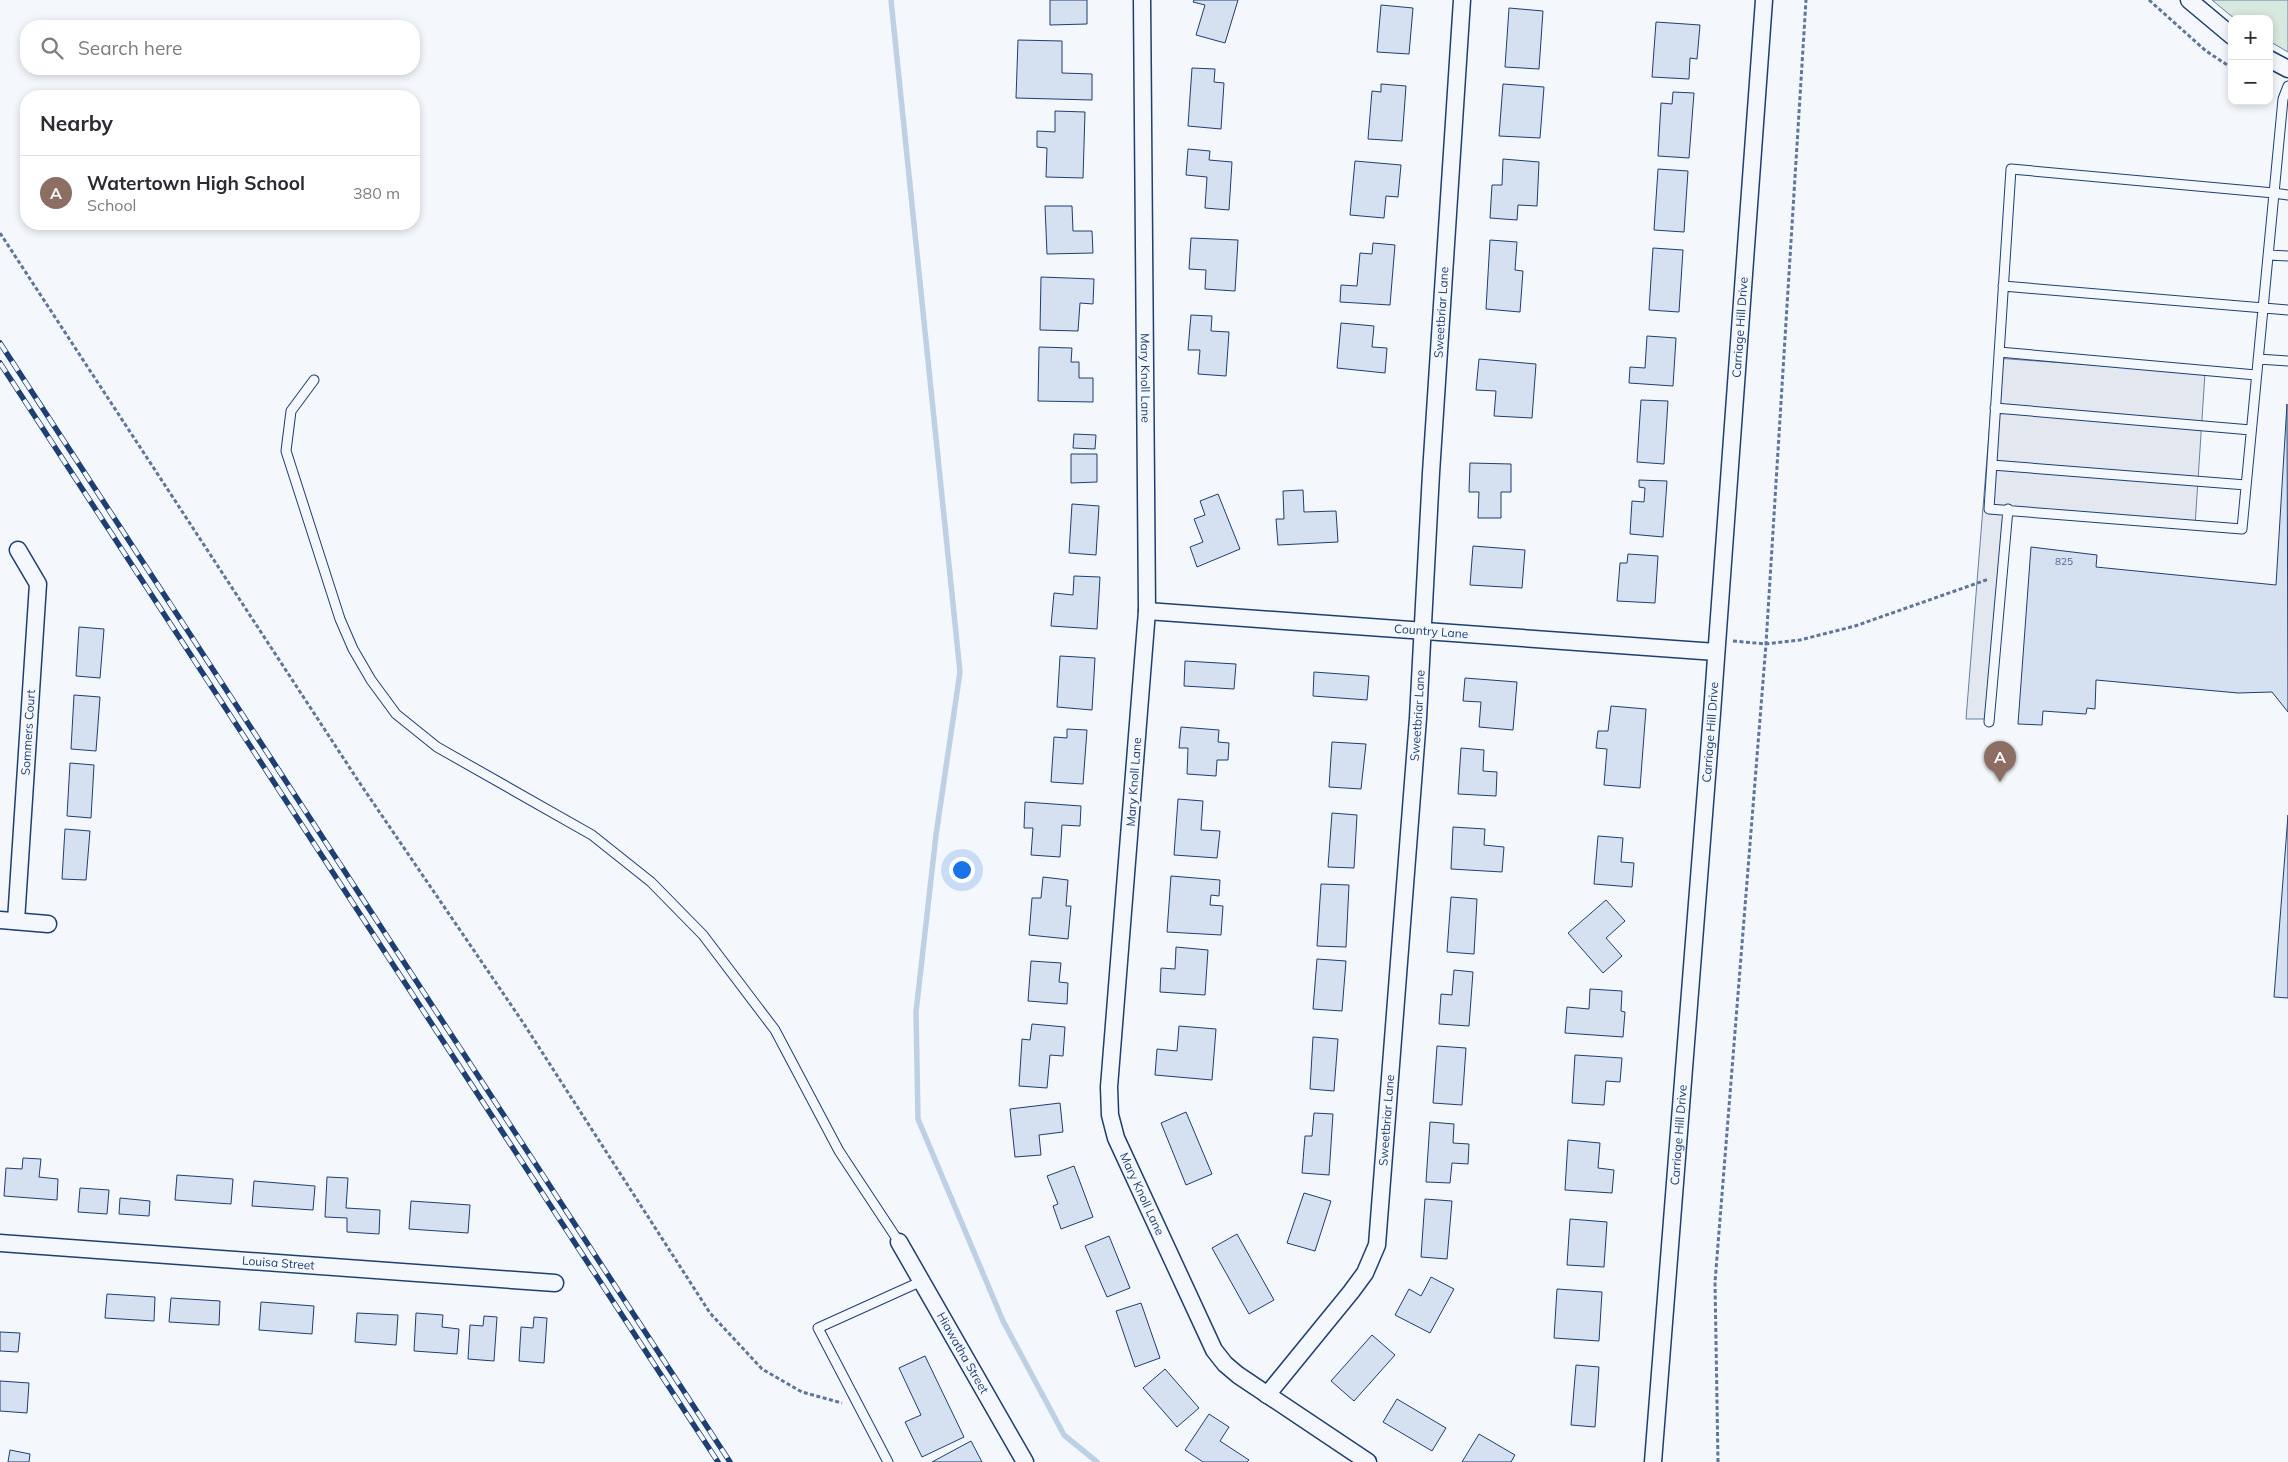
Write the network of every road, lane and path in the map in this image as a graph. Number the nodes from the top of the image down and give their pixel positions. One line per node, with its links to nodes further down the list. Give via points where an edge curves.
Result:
1 (1142, 0): 32 (street, Mary Knoll Lane)
2 (1462, 0): 33 (street, Sweetbriar Lane)
3 (1764, 0): 35 (street, Carriage Hill Drive)
4 (1806, 0): 34 (path)
5 (2149, 0): 9 (path)
6 (2190, 0): 7 (street)
7 (2228, 33)
8 (2271, 60): 10 (street)
9 (2228, 65)
10 (2288, 69)
11 (2288, 86): 12 (lane, via 2283,99)
12 (2274, 193): 13 (lane); 15 (lane); 17 (lane, via 2011,169)
13 (2288, 194)
14 (0, 234): 44 (path, via 359,782 522,1021 710,1313 762,1369 802,1392)
15 (2268, 255): 16 (lane); 18 (lane)
16 (2288, 256)
17 (2002, 286): 18 (lane); 20 (lane)
18 (2263, 308): 19 (lane); 21 (lane)
19 (2288, 310)
20 (1999, 352): 23 (lane); 25 (lane)
21 (2258, 359): 22 (lane); 23 (lane)
22 (2288, 362)
23 (2256, 375): 26 (lane)
24 (314, 380): 39 (lane, via 291,411 286,451 340,619 371,680 396,714 437,747 592,835 651,882 703,935 775,1030 839,1151)
25 (1995, 408): 26 (lane); 27 (lane)
26 (2251, 430): 28 (lane)
27 (1992, 465): 28 (lane); 29 (lane, via 1989,509)
28 (2246, 485): 29 (lane, via 2242,528)
29 (2008, 509): 31 (lane)
30 (18, 550): 37 (street, Sommers Court, via 38,584)
31 (2002, 574): 34 (path, via 1855,626 1800,640); 36 (lane)
32 (1147, 611): 33 (street, Country Lane); 43 (street, Mary Knoll Lane, via 1109,1087 1110,1115 1120,1146 1214,1350 1225,1364)
33 (1424, 630): 35 (street, Country Lane); 43 (street, Sweetbriar Lane, via 1377,1245 1365,1272 1351,1292)
34 (1766, 644): 35 (path); 49 (path, via 1715,1282)
35 (1717, 646): 48 (street, Carriage Hill Drive)
36 (1989, 722)
37 (8, 920): 38 (street)
38 (48, 924)
39 (899, 1242): 41 (street, Hiawatha Street)
40 (0, 1243): 42 (street, Louisa Street)
41 (922, 1281): 44 (lane, via 818,1328); 46 (street, Hiawatha Street)
42 (555, 1283)
43 (1267, 1395): 47 (street, Mary Knoll Lane)
44 (860, 1408): 45 (lane)
45 (888, 1462)
46 (1025, 1462)
47 (1368, 1462)
48 (1653, 1462)
49 (1718, 1462)

